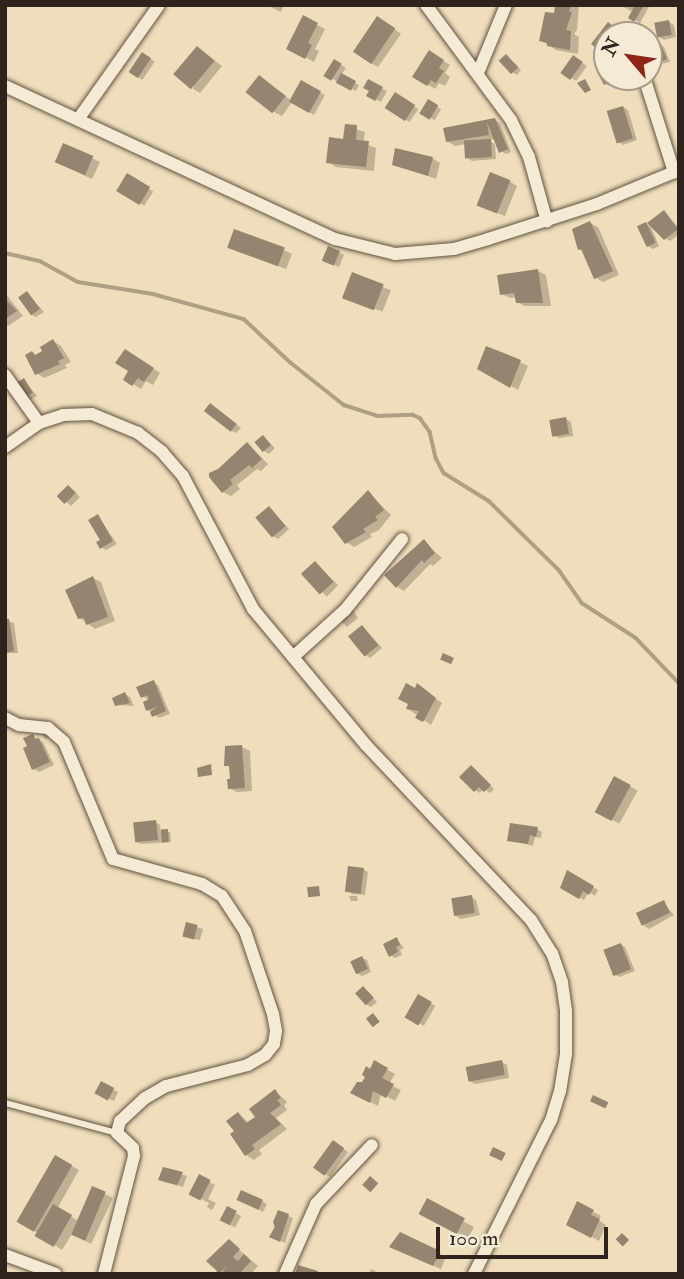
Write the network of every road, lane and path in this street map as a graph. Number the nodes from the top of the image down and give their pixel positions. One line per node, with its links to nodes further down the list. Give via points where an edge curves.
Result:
1 (159, 5): 7 (street)
2 (426, 5): 4 (street)
3 (506, 5): 4 (street)
4 (478, 73): 9 (street, via 511,120 529,157)
5 (5, 86): 7 (street)
6 (649, 91): 8 (street)
7 (79, 118): 9 (street, via 335,239 368,249 395,254 454,249)
8 (676, 171): 9 (street)
9 (547, 222)
10 (5, 375): 11 (street)
11 (39, 423): 12 (street); 14 (street, via 63,415 92,414 138,433 162,452 183,476 253,609)
12 (5, 447)
13 (402, 539): 14 (street, via 345,610)
14 (292, 656): 23 (street, via 366,745 531,920 552,953 562,982 566,1044 560,1091 551,1120)
15 (5, 718): 17 (street, via 19,725 48,728 64,742 113,859 202,884 222,896 245,931 273,1014 274,1044 265,1055 248,1065 166,1086 129,1111)
16 (5, 1103): 17 (lane)
17 (117, 1133): 21 (street, via 135,1156)
18 (372, 1145): 22 (street, via 316,1204)
19 (5, 1255): 20 (street)
20 (56, 1274)
21 (104, 1274)
22 (285, 1274)
23 (474, 1274)

